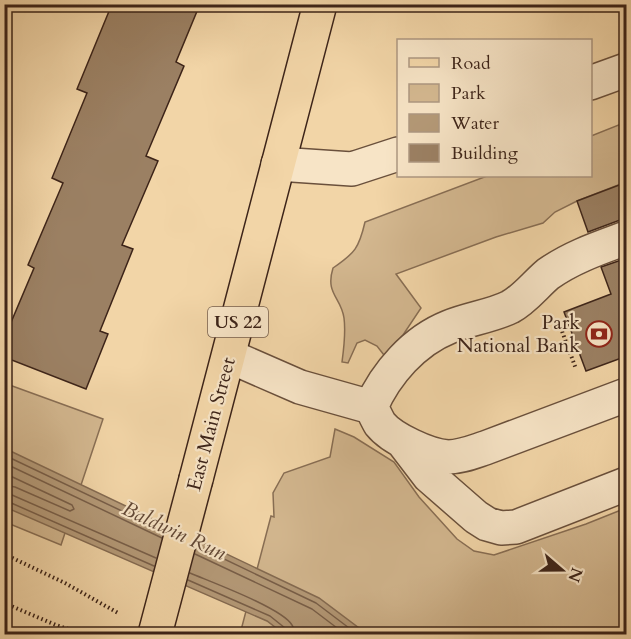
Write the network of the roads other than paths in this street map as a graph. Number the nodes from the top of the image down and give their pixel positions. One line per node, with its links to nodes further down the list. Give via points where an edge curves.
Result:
1 (320, 4): 5 (main road, East Main Street / US 22)
2 (627, 70): 3 (street)
3 (592, 83)
4 (397, 155): 5 (street, via 352,169)
5 (278, 164): 7 (main road, East Main Street / US 22)
6 (627, 238): 9 (street, via 578,256 548,274 510,307 436,333 396,365)
7 (229, 356): 9 (street, via 300,387); 12 (main road, East Main Street / US 22, bridge)
8 (627, 395): 10 (street, via 465,454 430,454)
9 (371, 407): 10 (street, via 381,425)
10 (403, 442): 11 (street, via 429,476 476,518 501,528 516,527)
11 (627, 484)
12 (154, 634)

